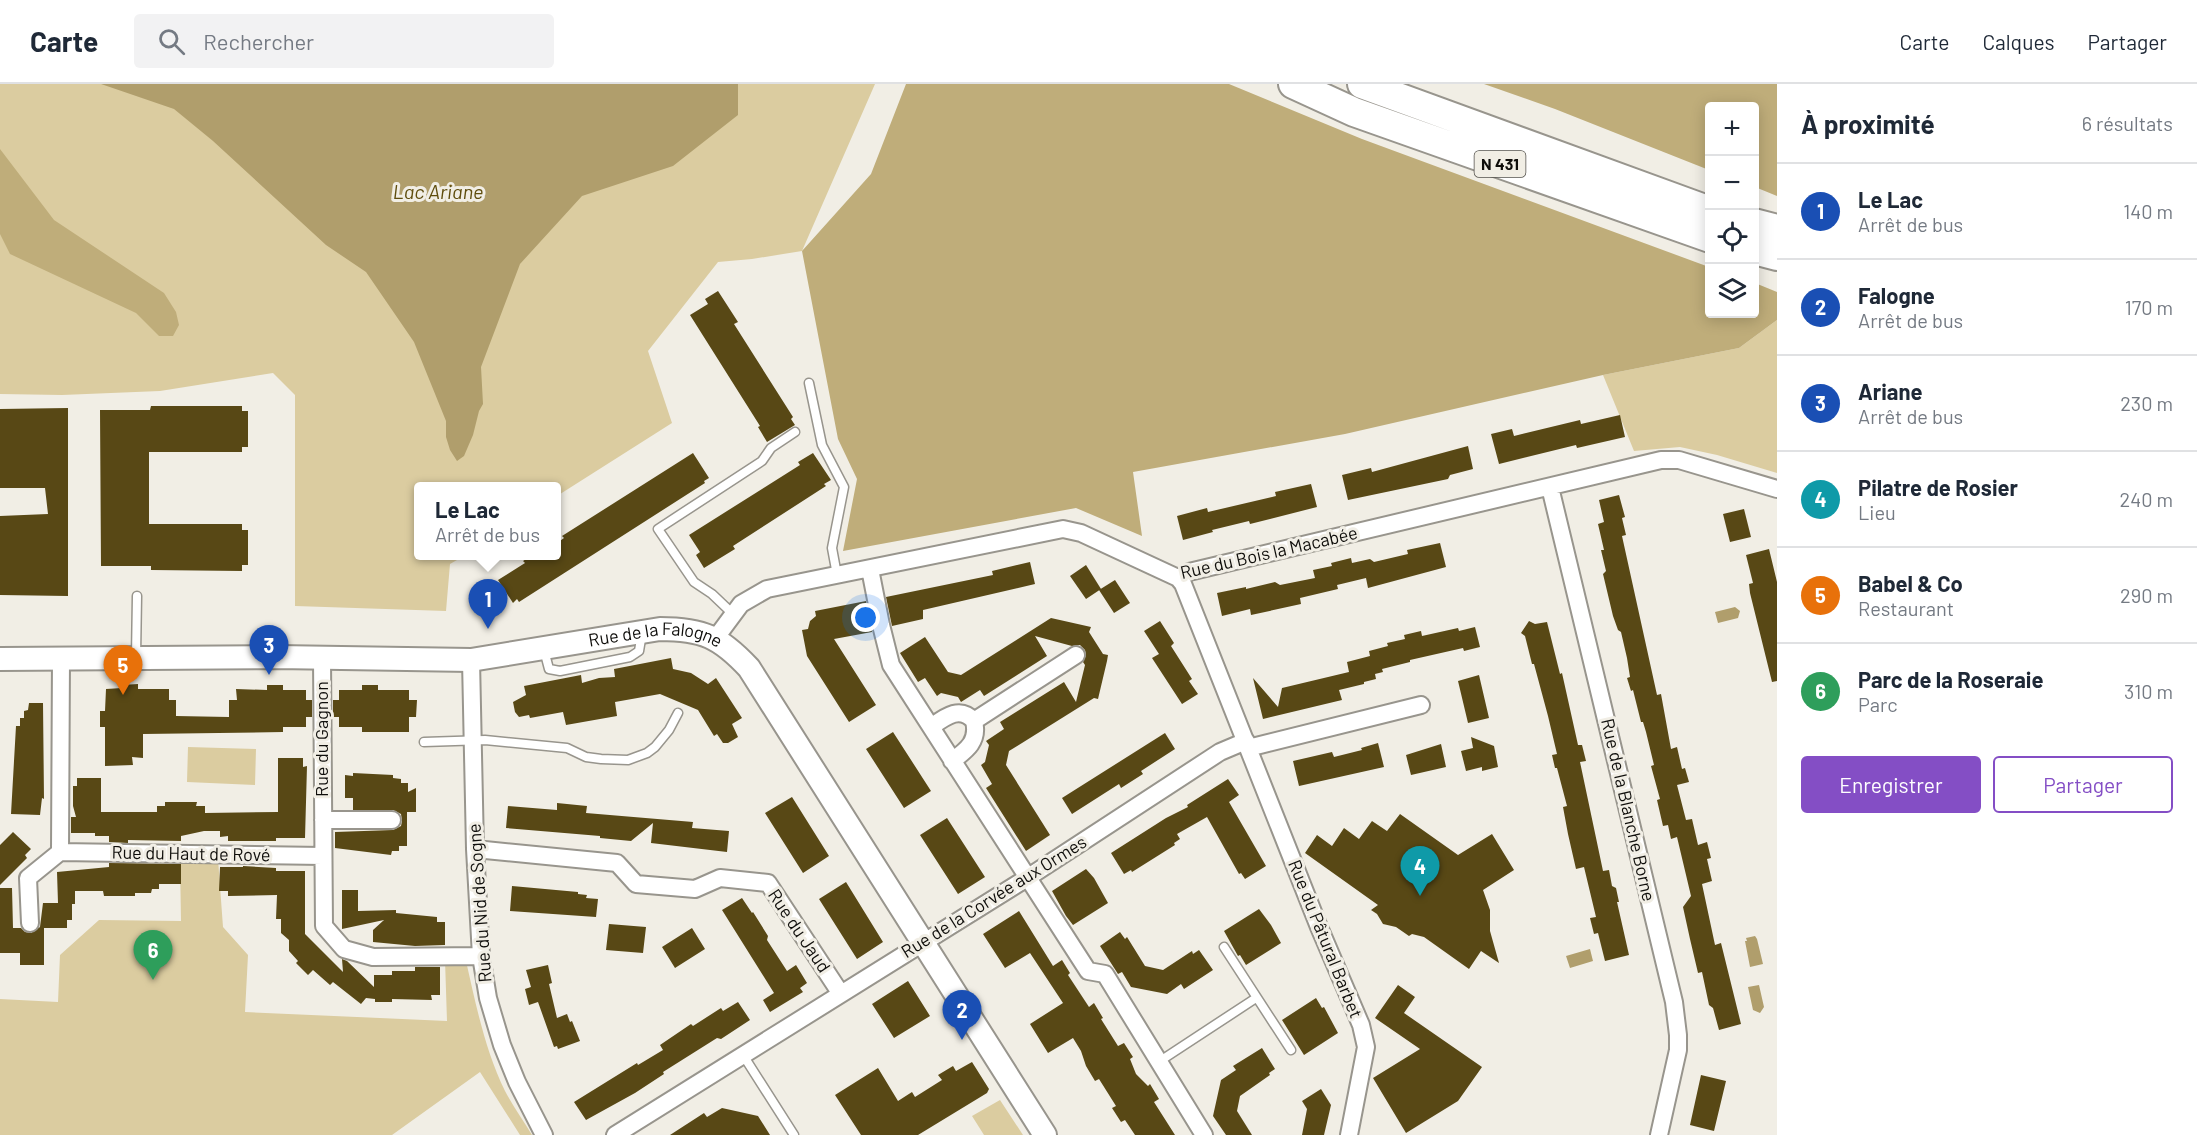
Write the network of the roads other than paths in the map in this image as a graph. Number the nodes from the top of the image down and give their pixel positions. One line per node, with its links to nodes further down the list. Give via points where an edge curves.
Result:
1 (1293, 84): 6 (highway, N 431, via 1365,116)
2 (1362, 84): 3 (highway, N 431)
3 (1707, 210)
4 (1759, 224): 5 (highway)
5 (1777, 229)
6 (1705, 236)
7 (1759, 251): 8 (highway)
8 (1777, 256)
9 (809, 383): 14 (lane, via 822,445 844,487 832,548)
10 (795, 432): 17 (lane, via 771,448 762,461 658,529 694,582)
11 (1550, 487): 12 (street, Rue du Bois la Macabée, via 1669,459); 15 (street, Rue du Bois la Macabée, via 1189,572); 54 (street, Rue de la Blanche Borne, via 1674,1002 1678,1050)
12 (1777, 489)
13 (870, 569): 14 (street, Rue du Bois la Macabée); 15 (street, Rue du Bois la Macabée, via 1063,529 1081,532); 28 (street, via 891,665)
14 (837, 576): 17 (street, Rue du Bois la Macabée, via 766,589 741,604)
15 (1178, 578): 31 (street, Rue du Pâtural Barbet)
16 (137, 596): 20 (lane)
17 (734, 614): 18 (street, Rue du Bois la Macabée)
18 (715, 639): 24 (street, Rue de la Falogne, via 680,629 660,629); 40 (street, Rue de la Falogne, via 749,668)
19 (1076, 655): 27 (street)
20 (136, 657): 21 (street, Rue de la Falogne); 22 (street, Rue de la Falogne)
21 (61, 658): 23 (street, Rue de la Falogne); 36 (street)
22 (322, 658): 24 (street, Rue de la Falogne); 33 (street, Rue du Gagnon)
23 (0, 659)
24 (471, 660): 29 (street, Rue du Nid de Sogne)
25 (1420, 705): 31 (street)
26 (678, 712): 29 (lane, via 656,747 628,760 586,757 567,748)
27 (974, 721): 28 (street, via 957,712); 32 (street, via 974,741)
28 (931, 727): 32 (street)
29 (471, 741): 30 (lane); 35 (street, Rue du Nid de Sogne)
30 (424, 742)
31 (1247, 744): 38 (street, Rue de la Corvée aux Ormes, via 1220,752); 53 (street, Rue du Pâtural Barbet, via 1361,1025 1366,1047)
32 (952, 761): 38 (street)
33 (323, 820): 34 (street, Rue du Gagnon); 37 (street, Rue du Gagnon)
34 (392, 820)
35 (475, 849): 42 (street, Rue du Nid de Sogne); 43 (street, Rue du Jaud, via 617,863 636,884 695,889 720,878 768,883)
36 (60, 852): 37 (street, Rue du Haut de Rové); 39 (street, via 28,878)
37 (323, 856): 42 (street, Rue du Gagnon, via 324,926 344,949 373,957)
38 (1028, 878): 40 (street, Rue de la Corvée aux Ormes); 47 (street, via 1088,971 1105,974)
39 (30, 922)
40 (923, 942): 43 (street, Rue de la Corvée aux Ormes); 51 (street, Rue de la Falogne)
41 (1224, 947): 44 (lane)
42 (481, 956): 48 (street, Rue du Nid de Sogne, via 502,1045)
43 (841, 994): 46 (street, Rue de la Corvée aux Ormes)
44 (1256, 998): 45 (lane); 47 (lane)
45 (1291, 1050)
46 (743, 1055): 49 (street, Rue de la Corvée aux Ormes); 50 (lane)
47 (1160, 1061): 52 (street)
48 (544, 1135)
49 (615, 1135)
50 (794, 1135)
51 (1045, 1135)
52 (1204, 1135)
53 (1351, 1135)
54 (1659, 1135)

